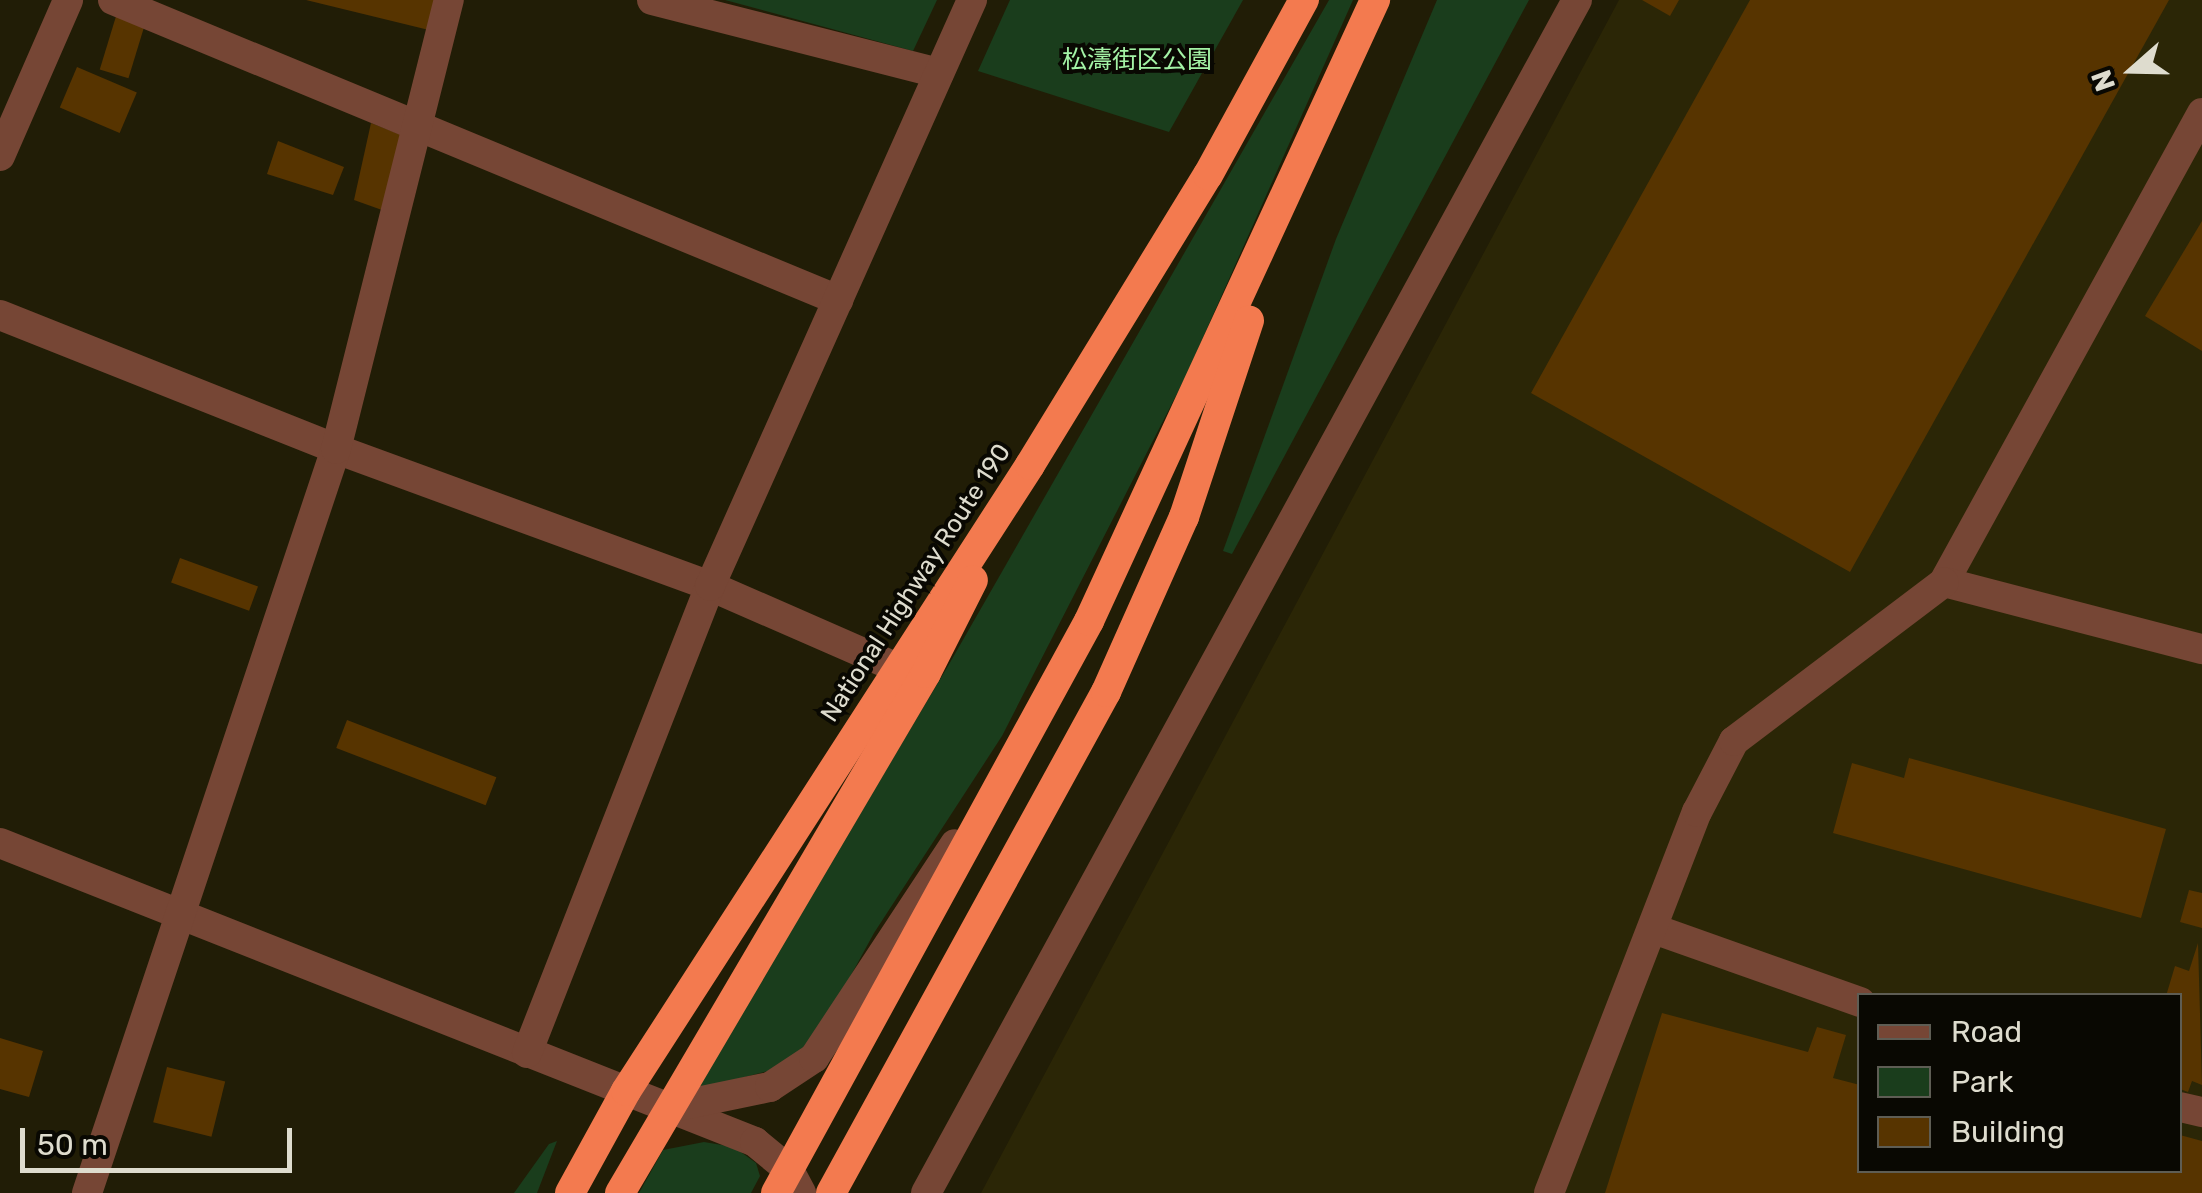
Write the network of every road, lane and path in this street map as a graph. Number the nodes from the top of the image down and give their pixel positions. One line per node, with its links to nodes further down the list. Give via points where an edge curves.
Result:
1 (68, 0): 12 (street)
2 (113, 0): 11 (street)
3 (448, 0): 11 (street)
4 (652, 0): 9 (street)
5 (972, 0): 9 (street)
6 (1304, 0): 17 (highway, National Highway Route 190, via 1208,175)
7 (1375, 0): 13 (highway)
8 (1577, 0): 35 (street)
9 (938, 73): 14 (street)
10 (2202, 112): 18 (street)
11 (417, 126): 14 (street); 16 (street)
12 (0, 156)
13 (1288, 198): 22 (highway, via 1151,494); 34 (highway, via 1214,430 1146,606 1106,692)
14 (838, 300): 19 (street)
15 (0, 314): 16 (street)
16 (336, 449): 19 (street); 24 (street)
17 (1030, 465): 21 (highway, National Highway Route 190); 29 (highway, via 926,673)
18 (1944, 582): 20 (street); 25 (street, via 1734,740 1696,812)
19 (710, 586): 21 (street); 27 (street)
20 (2202, 649)
21 (895, 667): 28 (highway, National Highway Route 190)
22 (1020, 752): 29 (street, via 814,1058 756,1092); 30 (highway)
23 (0, 843): 24 (street)
24 (176, 913): 27 (street); 31 (street)
25 (1654, 929): 26 (street); 36 (street)
26 (1857, 1001)
27 (527, 1052): 28 (street)
28 (626, 1090): 29 (street); 32 (highway, National Highway Route 190)
29 (670, 1107): 30 (street, via 755,1142); 33 (highway)
30 (789, 1185)
31 (86, 1193)
32 (570, 1193)
33 (620, 1193)
34 (832, 1193)
35 (926, 1193)
36 (1549, 1193)

